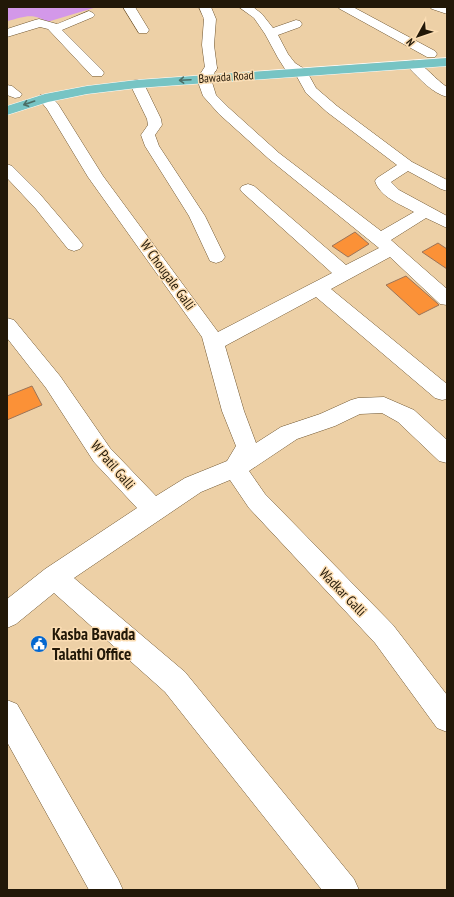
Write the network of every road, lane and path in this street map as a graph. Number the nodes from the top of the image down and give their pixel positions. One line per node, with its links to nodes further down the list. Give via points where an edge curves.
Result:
1 (130, 7): 10 (street)
2 (205, 7): 21 (street, via 210,19)
3 (245, 7): 12 (street, via 258,16)
4 (344, 7): 14 (street)
5 (436, 7): 6 (street)
6 (447, 12)
7 (89, 15): 9 (street)
8 (296, 24): 12 (street)
9 (54, 29): 11 (street, via 39,23); 20 (street)
10 (143, 30)
11 (7, 33)
12 (271, 34): 17 (street, via 282,55)
13 (447, 53): 14 (main road, Bawada Road)
14 (431, 54): 17 (main road, Bawada Road)
15 (447, 62): 16 (main road, Bawada Road)
16 (414, 65): 17 (main road, Bawada Road); 25 (street, via 433,84)
17 (295, 69): 21 (main road, Bawada Road, via 279,73); 29 (street, via 311,90 332,109)
18 (150, 70): 21 (main road, Bawada Road)
19 (112, 72): 20 (main road)
20 (97, 73): 22 (main road)
21 (208, 73): 24 (main road, Bawada Road, one-way to 24); 35 (street, via 210,96 224,112 274,156)
22 (82, 76)
23 (57, 83): 26 (main road)
24 (137, 84): 27 (main road, Bawada Road); 37 (street, via 154,119 155,125 148,135 152,146 197,216)
25 (447, 93)
26 (10, 94)
27 (45, 98): 28 (main road, Bawada Road, one-way to 28); 42 (street, W Chougale Galli, via 96,177)
28 (7, 111)
29 (407, 165): 31 (street); 33 (street, via 383,181 385,187)
30 (7, 170): 36 (street, via 52,216)
31 (447, 186)
32 (248, 189): 38 (street)
33 (426, 211): 34 (street); 35 (street)
34 (447, 223)
35 (386, 244): 38 (street); 40 (street)
36 (74, 245)
37 (216, 257)
38 (345, 274): 39 (street)
39 (318, 288): 42 (street); 43 (street)
40 (447, 299)
41 (7, 325): 46 (street, W Patil Galli, via 53,382 102,455)
42 (214, 343): 45 (street, W Chougale Galli, via 233,411 247,446)
43 (442, 392)
44 (447, 454): 45 (street, via 406,416 384,405 358,406 289,433)
45 (235, 468): 46 (street, via 193,485); 50 (street, Wadkar Galli, via 257,502 384,634)
46 (154, 510): 47 (street)
47 (54, 577): 48 (street); 52 (street, via 175,682)
48 (7, 615)
49 (7, 714): 51 (street)
50 (447, 718)
51 (107, 890)
52 (343, 890)

